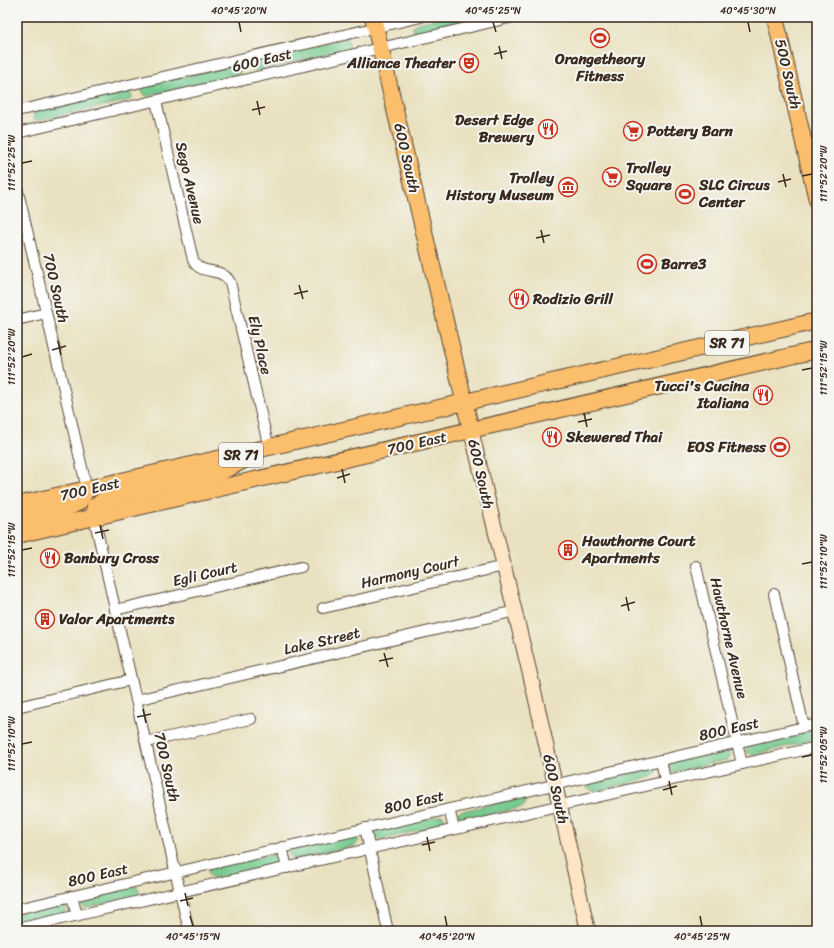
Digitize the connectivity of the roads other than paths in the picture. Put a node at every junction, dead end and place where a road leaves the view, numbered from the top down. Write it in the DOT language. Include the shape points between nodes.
graph roads {
  1 [pos="421,17"];
  2 [pos="513,17"];
  3 [pos="775,17"];
  4 [pos="375,22"];
  5 [pos="381,48"];
  6 [pos="156,101"];
  7 [pos="17,111"];
  8 [pos="17,133"];
  9 [pos="811,144"];
  10 [pos="17,187"];
  11 [pos="817,200"];
  12 [pos="201,269"];
  13 [pos="46,313"];
  14 [pos="17,320"];
  15 [pos="817,321"];
  16 [pos="817,350"];
  17 [pos="465,402"];
  18 [pos="471,430"];
  19 [pos="269,448"];
  20 [pos="87,489"];
  21 [pos="17,505"];
  22 [pos="94,517"];
  23 [pos="17,520"];
  24 [pos="17,535"];
  25 [pos="504,566"];
  26 [pos="696,566"];
  27 [pos="301,567"];
  28 [pos="774,594"];
  29 [pos="323,608"];
  30 [pos="115,610"];
  31 [pos="515,611"];
  32 [pos="132,680"];
  33 [pos="136,700"];
  34 [pos="17,707"];
  35 [pos="250,719"];
  36 [pos="817,724"];
  37 [pos="804,727"];
  38 [pos="146,742"];
  39 [pos="737,742"];
  40 [pos="817,747"];
  41 [pos="661,760"];
  42 [pos="742,764"];
  43 [pos="666,780"];
  44 [pos="555,784"];
  45 [pos="560,805"];
  46 [pos="449,809"];
  47 [pos="365,828"];
  48 [pos="454,829"];
  49 [pos="282,848"];
  50 [pos="369,849"];
  51 [pos="287,868"];
  52 [pos="176,872"];
  53 [pos="180,892"];
  54 [pos="72,896"];
  55 [pos="17,909"];
  56 [pos="76,916"];
  57 [pos="17,929"];
  58 [pos="189,931"];
  59 [pos="388,931"];
  60 [pos="588,931"];
  1 -- 4 [label="street, 600 East"];
  2 -- 5 [label="street, 600 East"];
  3 -- 9 [label="main road, 500 South"];
  4 -- 5 [label="main road, 600 South"];
  4 -- 7 [label="street, 600 East"];
  5 -- 6 [label="street, 600 East"];
  5 -- 17 [label="main road, 600 South"];
  6 -- 8 [label="street, 600 East"];
  6 -- 12 [label="street, Sego Avenue" via="193,260"];
  9 -- 11 [label="main road, 500 South"];
  10 -- 13 [label="street, 700 South"];
  12 -- 19 [label="street, Ely Place" via="221,272 230,282"];
  13 -- 14 [label="street"];
  13 -- 20 [label="street, 700 South"];
  15 -- 17 [label="main road, 700 East / SR 71"];
  16 -- 18 [label="main road, 700 East / SR 71"];
  17 -- 18 [label="main road, 600 South"];
  17 -- 19 [label="main road, 700 East / SR 71"];
  18 -- 22 [label="main road, 700 East / SR 71"];
  18 -- 25 [label="street, 600 South"];
  19 -- 20 [label="main road, 700 East / SR 71"];
  19 -- 22 [label="main road" via="221,472 108,498 95,506"];
  20 -- 21 [label="main road, 700 East / SR 71"];
  20 -- 23 [label="main road" via="79,502 67,508"];
  22 -- 24 [label="main road, 700 East / SR 71"];
  22 -- 30 [label="street, 700 South"];
  25 -- 29 [label="street, Harmony Court"];
  25 -- 31 [label="street, 600 South"];
  26 -- 39 [label="street, Hawthorne Avenue"];
  27 -- 30 [label="street, Egli Court"];
  28 -- 37 [label="street"];
  30 -- 32 [label="street, 700 South"];
  31 -- 33 [label="street, Lake Street"];
  31 -- 44 [label="street, 600 South"];
  32 -- 33 [label="street, 700 South"];
  32 -- 34 [label="street"];
  33 -- 38 [label="street, 700 South"];
  35 -- 38 [label="street"];
  36 -- 37 [label="street, 800 East"];
  37 -- 39 [label="street, 800 East"];
  38 -- 52 [label="street, 700 South"];
  39 -- 41 [label="street, 800 East"];
  39 -- 42 [label="street, Hawthorne Avenue"];
  40 -- 42 [label="street"];
  41 -- 43 [label="street"];
  41 -- 44 [label="street, 800 East"];
  42 -- 43 [label="street"];
  43 -- 45 [label="street"];
  44 -- 45 [label="street, 600 South"];
  44 -- 46 [label="street, 800 East"];
  45 -- 48 [label="street"];
  45 -- 60 [label="street, 600 South"];
  46 -- 47 [label="street, 800 East"];
  46 -- 48 [label="street"];
  47 -- 49 [label="street, 800 East"];
  47 -- 50 [label="street"];
  48 -- 50 [label="street"];
  49 -- 51 [label="street"];
  49 -- 52 [label="street, 800 East"];
  50 -- 51 [label="street"];
  50 -- 59 [label="street"];
  51 -- 53 [label="street"];
  52 -- 53 [label="street, 700 South"];
  52 -- 54 [label="street, 800 East"];
  53 -- 56 [label="street"];
  53 -- 58 [label="street, 700 South"];
  54 -- 55 [label="street, 800 East"];
  54 -- 56 [label="street"];
  56 -- 57 [label="street"];
}
